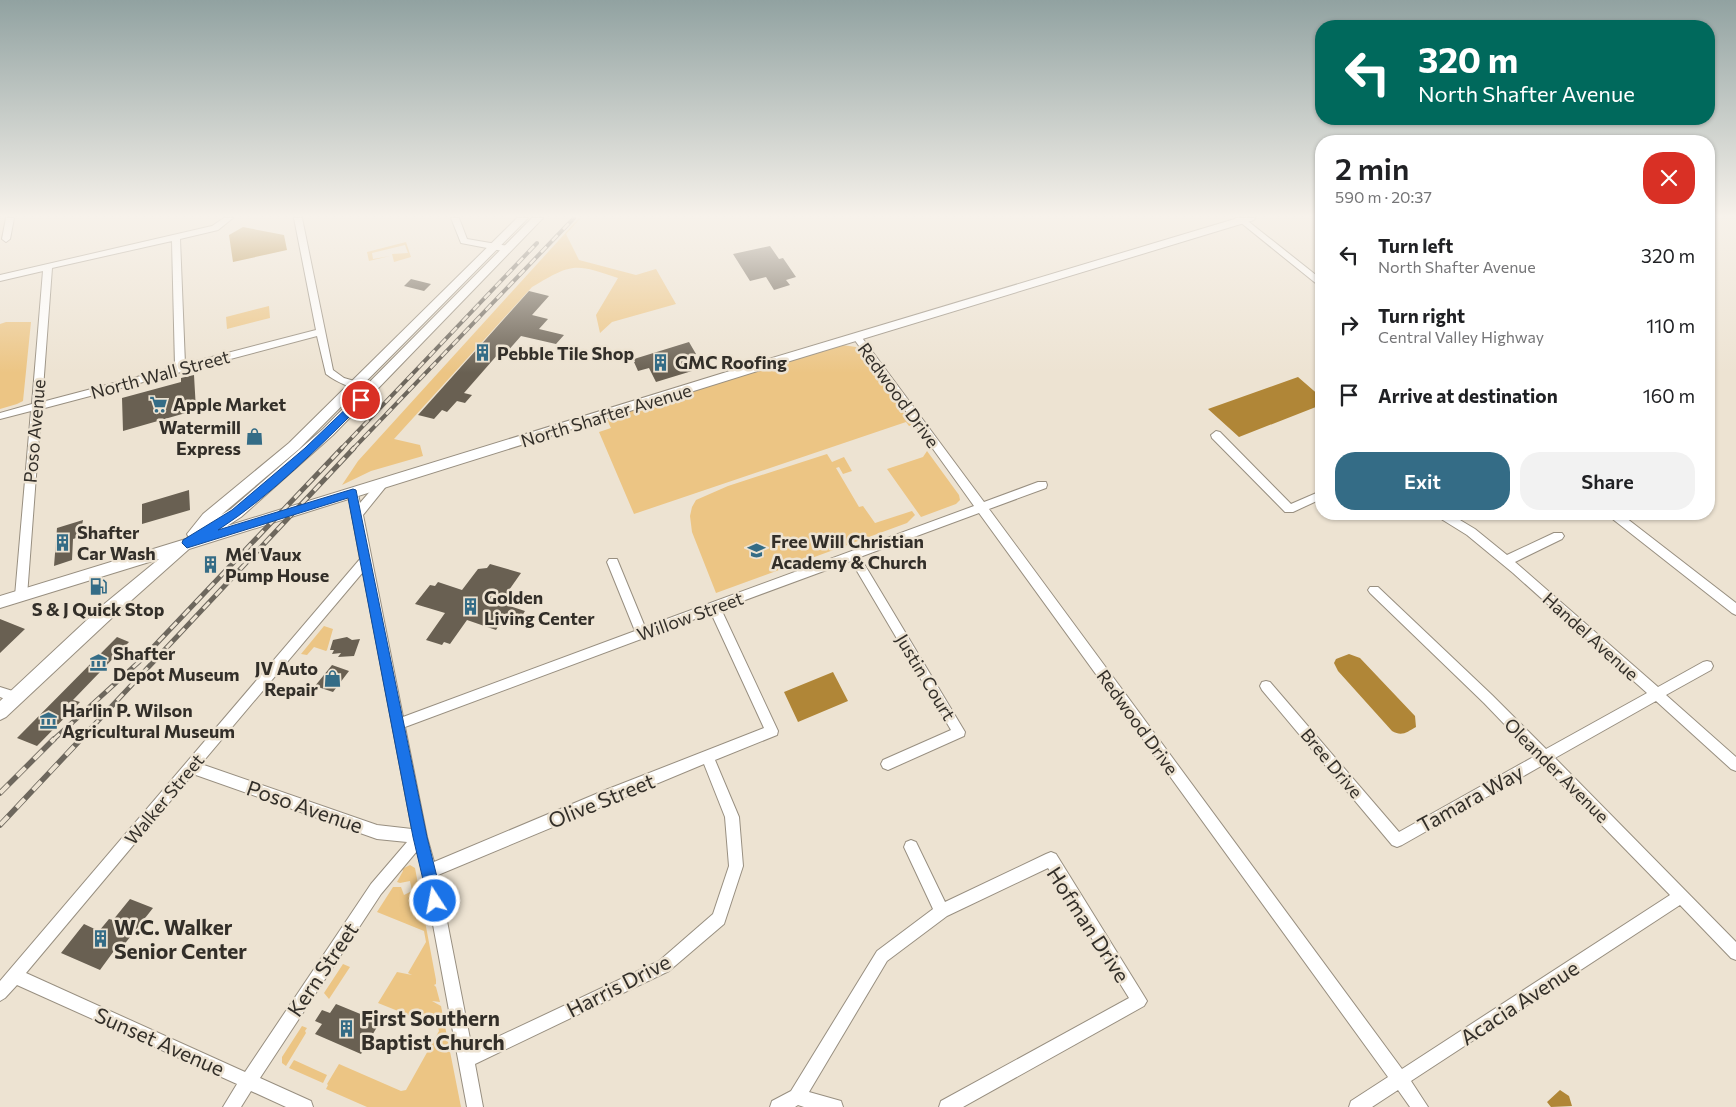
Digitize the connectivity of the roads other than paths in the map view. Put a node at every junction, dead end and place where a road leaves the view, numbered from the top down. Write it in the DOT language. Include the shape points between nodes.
graph roads {
  1 [pos="36,270"];
  2 [pos="48,270"];
  3 [pos="177,270"];
  4 [pos="308,270"];
  5 [pos="478,270"];
  6 [pos="481,270"];
  7 [pos="1078,270"];
  8 [pos="1305,270"];
  9 [pos="0,278"];
  10 [pos="1315,278"];
  11 [pos="320,332"];
  12 [pos="857,337"];
  13 [pos="180,369"];
  14 [pos="356,385"];
  15 [pos="372,389"];
  16 [pos="36,407"];
  17 [pos="0,416"];
  18 [pos="1216,434"];
  19 [pos="382,484"];
  20 [pos="1042,485"];
  21 [pos="353,493"];
  22 [pos="1315,498"];
  23 [pos="980,507"];
  24 [pos="357,514"];
  25 [pos="1452,520"];
  26 [pos="1622,520"];
  27 [pos="1558,536"];
  28 [pos="187,543"];
  29 [pos="853,555"];
  30 [pos="366,560"];
  31 [pos="1506,561"];
  32 [pos="613,562"];
  33 [pos="1374,590"];
  34 [pos="21,596"];
  35 [pos="0,602"];
  36 [pos="714,607"];
  37 [pos="1736,610"];
  38 [pos="642,634"];
  39 [pos="1707,666"];
  40 [pos="1266,686"];
  41 [pos="1657,694"];
  42 [pos="7,695"];
  43 [pos="0,712"];
  44 [pos="398,724"];
  45 [pos="1544,757"];
  46 [pos="708,758"];
  47 [pos="888,764"];
  48 [pos="1736,765"];
  49 [pos="191,767"];
  50 [pos="420,837"];
  51 [pos="1397,840"];
  52 [pos="911,847"];
  53 [pos="430,872"];
  54 [pos="1681,896"];
  55 [pos="942,911"];
  56 [pos="1736,953"];
  57 [pos="15,976"];
  58 [pos="0,993"];
  59 [pos="465,1060"];
  60 [pos="1400,1080"];
  61 [pos="248,1081"];
  62 [pos="797,1097"];
  63 [pos="950,1106"];
  64 [pos="231,1107"];
  65 [pos="305,1107"];
  66 [pos="474,1107"];
  67 [pos="778,1107"];
  68 [pos="835,1107"];
  69 [pos="1357,1107"];
  70 [pos="1420,1107"];
  1 -- 9 [label="street"];
  2 -- 16 [label="street, Poso Avenue"];
  3 -- 13 [label="street"];
  4 -- 11 [label="street"];
  5 -- 14 [label="main road"];
  6 -- 15 [label="main road"];
  7 -- 12 [label="main road, North Shafter Avenue"];
  8 -- 10 [label="street"];
  11 -- 13 [label="street, North Wall Street"];
  11 -- 14 [label="street" via="329,372"];
  12 -- 19 [label="main road, North Shafter Avenue"];
  12 -- 23 [label="street, Redwood Drive"];
  13 -- 16 [label="street, North Wall Street"];
  14 -- 15 [label="street"];
  14 -- 28 [label="main road" via="294,446 208,518"];
  15 -- 28 [label="main road" via="309,450 236,513"];
  16 -- 17 [label="street, North Wall Street"];
  16 -- 34 [label="street, Poso Avenue"];
  18 -- 22 [label="street" via="1290,509"];
  19 -- 21 [label="main road, North Shafter Avenue"];
  19 -- 24 [label="street"];
  20 -- 23 [label="street, Willow Street"];
  21 -- 24 [label="street"];
  21 -- 28 [label="main road, North Shafter Avenue"];
  23 -- 29 [label="street, Willow Street"];
  23 -- 60 [label="street, Redwood Drive"];
  24 -- 30 [label="street"];
  25 -- 31 [label="street, Handel Avenue"];
  26 -- 37 [label="street"];
  27 -- 31 [label="street"];
  28 -- 34 [label="main road, North Shafter Avenue"];
  28 -- 42 [label="main road"];
  29 -- 36 [label="street, Willow Street"];
  29 -- 47 [label="street, Justin Court" via="959,732"];
  30 -- 44 [label="street"];
  30 -- 49 [label="street, Walker Street"];
  31 -- 41 [label="street, Handel Avenue"];
  32 -- 38 [label="street"];
  33 -- 45 [label="street, Oleander Avenue"];
  34 -- 35 [label="main road, North Shafter Avenue"];
  36 -- 38 [label="street, Willow Street"];
  36 -- 46 [label="street, Olive Street" via="772,731"];
  38 -- 44 [label="street, Willow Street"];
  39 -- 41 [label="street, Tamara Way"];
  40 -- 51 [label="street, Bree Drive"];
  41 -- 45 [label="street, Tamara Way"];
  41 -- 48 [label="street, Handel Avenue"];
  42 -- 43 [label="main road"];
  44 -- 50 [label="street"];
  45 -- 51 [label="street, Tamara Way"];
  45 -- 54 [label="street, Oleander Avenue"];
  46 -- 53 [label="street, Olive Street" via="608,796"];
  46 -- 59 [label="street, Harris Drive" via="732,818 736,866 719,919 664,966"];
  49 -- 50 [label="street, Poso Avenue" via="378,832"];
  49 -- 57 [label="street, Walker Street"];
  50 -- 53 [label="street"];
  50 -- 61 [label="street, Kern Street" via="376,889"];
  52 -- 55 [label="street"];
  53 -- 59 [label="street"];
  54 -- 56 [label="street, Oleander Avenue"];
  54 -- 60 [label="street, Acacia Avenue"];
  55 -- 62 [label="street, Hofman Drive" via="882,956"];
  55 -- 63 [label="street, Hofman Drive" via="1051,859 1139,1000"];
  57 -- 58 [label="street, Walker Street"];
  57 -- 61 [label="street, Sunset Avenue"];
  59 -- 66 [label="street"];
  60 -- 69 [label="street, Acacia Avenue"];
  60 -- 70 [label="street, Redwood Drive"];
  61 -- 64 [label="street, Kern Street"];
  61 -- 65 [label="street, Sunset Avenue"];
  62 -- 67 [label="street"];
  62 -- 68 [label="street"];
}
